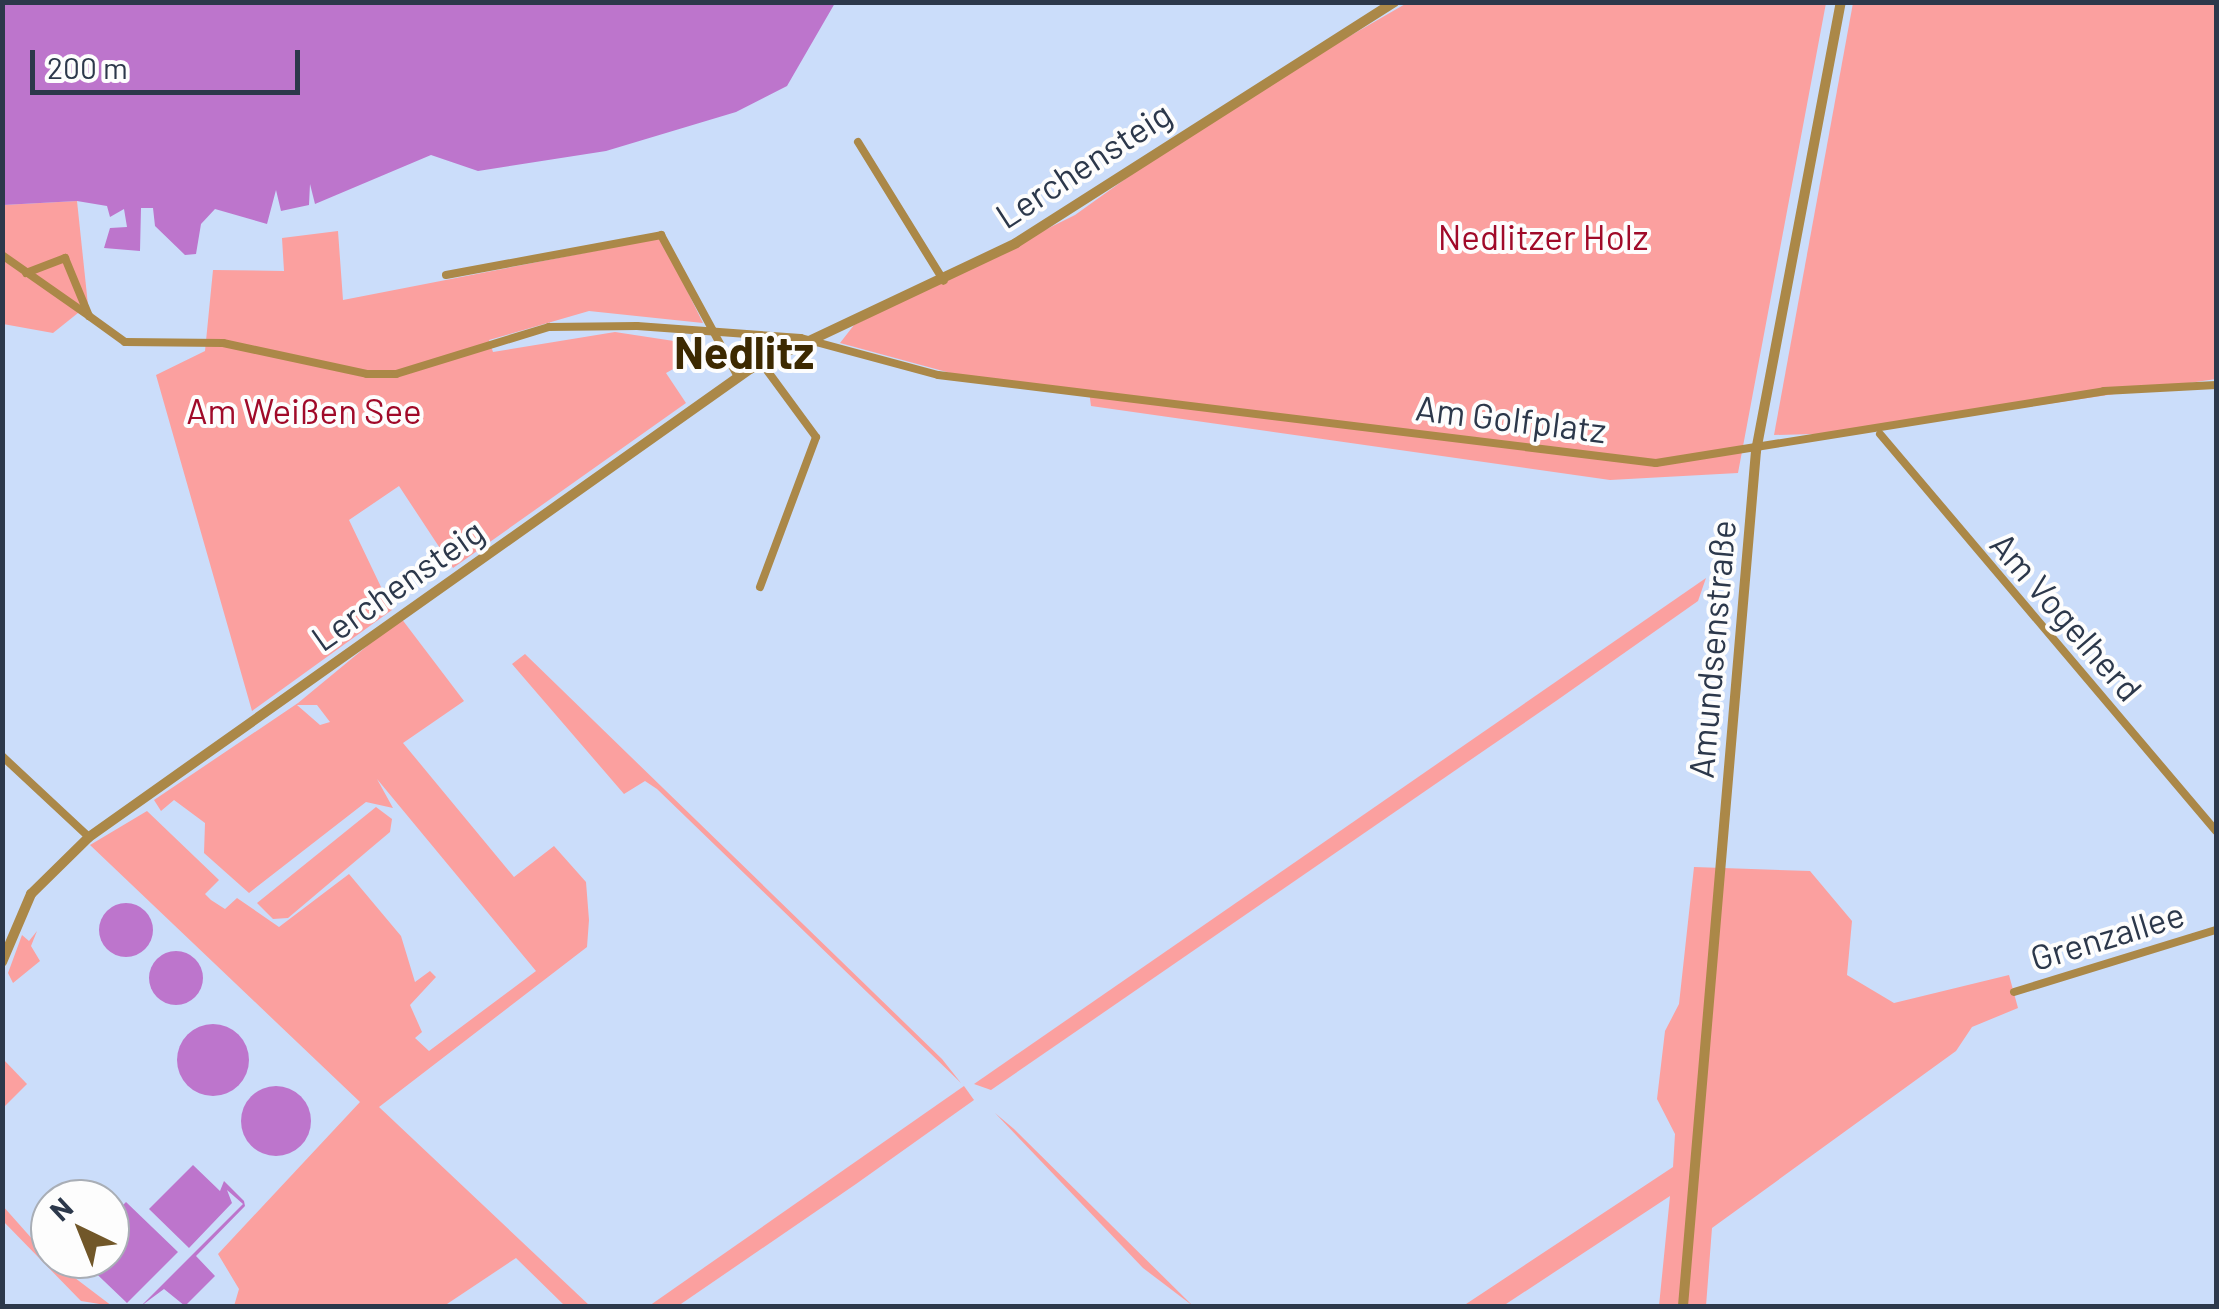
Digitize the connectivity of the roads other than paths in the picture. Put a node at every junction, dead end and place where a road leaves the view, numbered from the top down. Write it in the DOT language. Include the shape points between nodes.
graph roads {
  1 [pos="1395,2"];
  2 [pos="1841,2"];
  3 [pos="858,142"];
  4 [pos="2,256"];
  5 [pos="26,273"];
  6 [pos="446,275"];
  7 [pos="944,281"];
  8 [pos="88,316"];
  9 [pos="710,332"];
  10 [pos="800,338"];
  11 [pos="762,362"];
  12 [pos="738,378"];
  13 [pos="2216,385"];
  14 [pos="1880,434"];
  15 [pos="1756,451"];
  16 [pos="760,587"];
  17 [pos="2,756"];
  18 [pos="2216,831"];
  19 [pos="89,837"];
  20 [pos="2216,930"];
  21 [pos="2,962"];
  22 [pos="2014,992"];
  23 [pos="1682,1306"];
  1 -- 7 [label="street, Lerchensteig"];
  2 -- 15 [label="street, Amundsenstraße"];
  3 -- 7 [label="street"];
  4 -- 5 [label="street, Am Golfplatz"];
  5 -- 8 [label="street, Am Golfplatz"];
  5 -- 8 [label="street" via="65,258"];
  6 -- 9 [label="street" via="661,235"];
  7 -- 10 [label="street, Lerchensteig"];
  8 -- 9 [label="street, Am Golfplatz" via="125,342 224,343 386,374 549,327"];
  9 -- 10 [label="street, Am Golfplatz"];
  9 -- 12 [label="street"];
  10 -- 11 [label="street, Lerchensteig"];
  10 -- 15 [label="street, Am Golfplatz" via="938,375 1637,461"];
  11 -- 12 [label="street, Lerchensteig"];
  11 -- 16 [label="street" via="816,437"];
  12 -- 19 [label="street, Lerchensteig"];
  13 -- 14 [label="street, Am Golfplatz" via="2104,391"];
  14 -- 15 [label="street, Am Golfplatz"];
  14 -- 18 [label="street, Am Vogelherd"];
  15 -- 23 [label="street, Amundsenstraße"];
  17 -- 19 [label="street"];
  19 -- 21 [label="street, Lerchensteig" via="31,894"];
  20 -- 22 [label="street, Grenzallee"];
}
